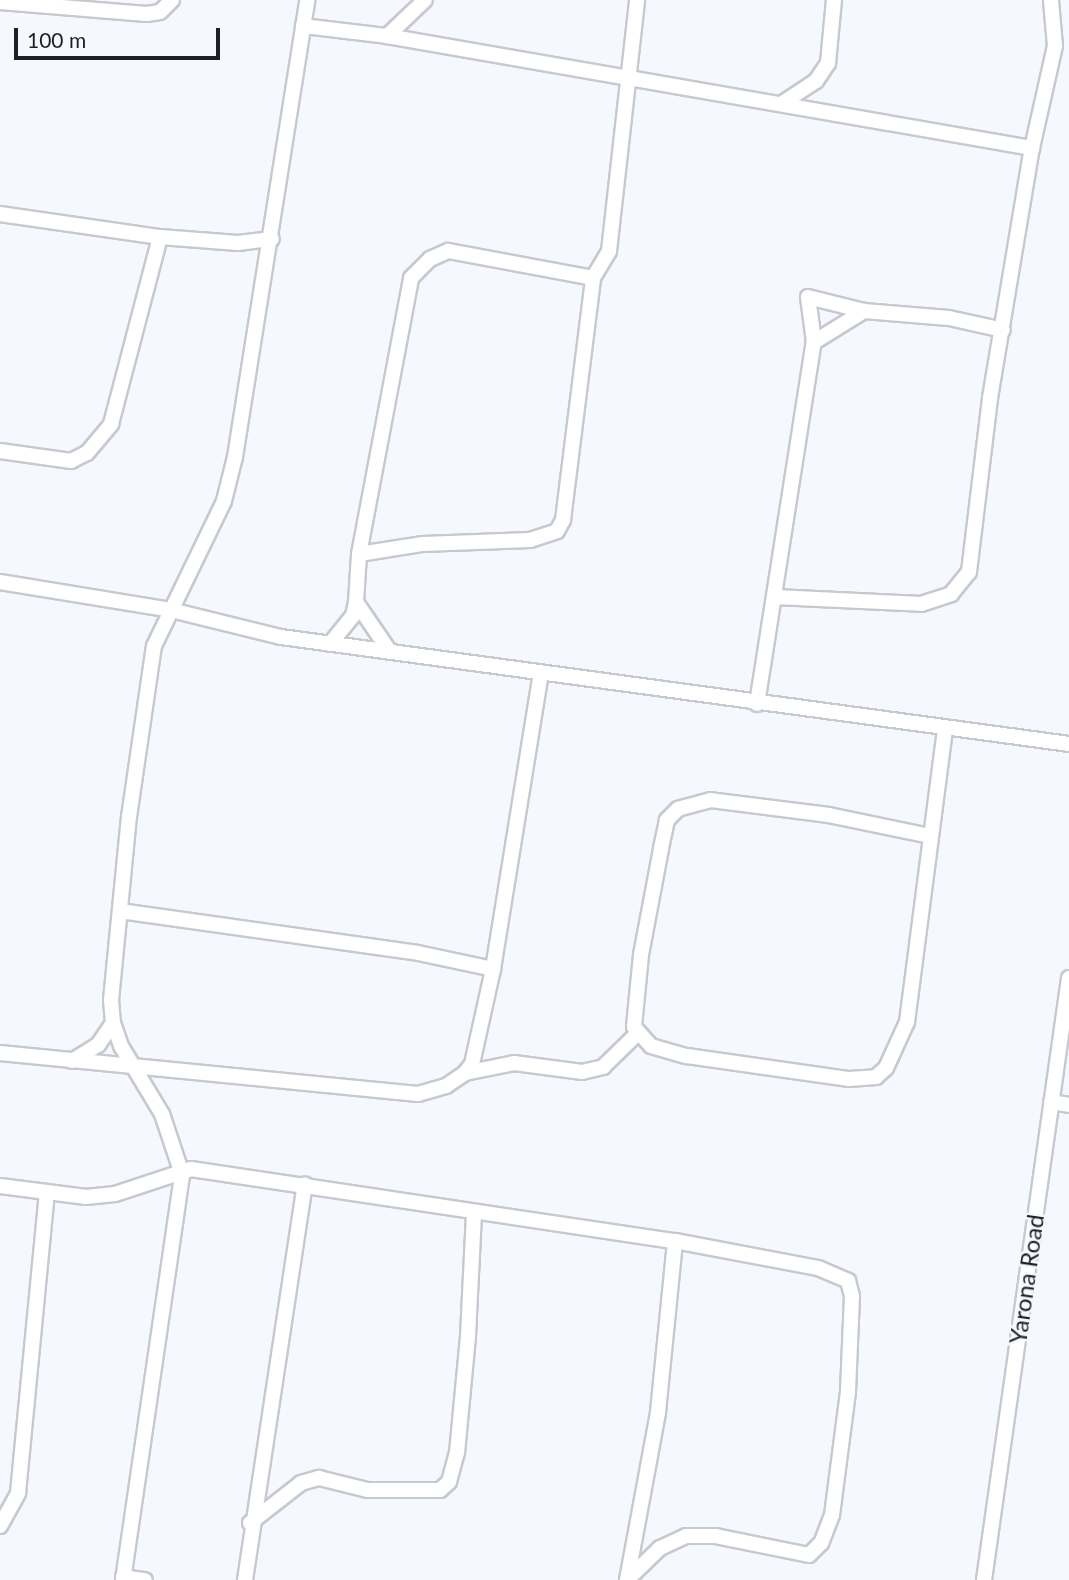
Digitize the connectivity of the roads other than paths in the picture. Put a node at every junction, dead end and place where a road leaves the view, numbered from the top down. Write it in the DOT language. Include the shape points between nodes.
graph roads {
  1 [pos="172,0"];
  2 [pos="307,0"];
  3 [pos="425,0"];
  4 [pos="638,0"];
  5 [pos="834,0"];
  6 [pos="1051,0"];
  7 [pos="0,2"];
  8 [pos="303,26"];
  9 [pos="387,36"];
  10 [pos="629,81"];
  11 [pos="781,104"];
  12 [pos="1032,148"];
  13 [pos="0,214"];
  14 [pos="160,237"];
  15 [pos="272,239"];
  16 [pos="593,278"];
  17 [pos="864,311"];
  18 [pos="1003,330"];
  19 [pos="814,342"];
  20 [pos="0,451"];
  21 [pos="359,554"];
  22 [pos="0,582"];
  23 [pos="775,597"];
  24 [pos="356,602"];
  25 [pos="171,610"];
  26 [pos="330,643"];
  27 [pos="390,652"];
  28 [pos="541,674"];
  29 [pos="757,704"];
  30 [pos="945,729"];
  31 [pos="1069,744"];
  32 [pos="930,836"];
  33 [pos="120,911"];
  34 [pos="493,969"];
  35 [pos="1069,978"];
  36 [pos="113,1023"];
  37 [pos="638,1033"];
  38 [pos="0,1053"];
  39 [pos="72,1061"];
  40 [pos="138,1068"];
  41 [pos="465,1073"];
  42 [pos="1051,1102"];
  43 [pos="1069,1105"];
  44 [pos="182,1174"];
  45 [pos="305,1185"];
  46 [pos="0,1186"];
  47 [pos="47,1194"];
  48 [pos="474,1213"];
  49 [pos="675,1241"];
  50 [pos="250,1523"];
  51 [pos="0,1526"];
  52 [pos="123,1579"];
  53 [pos="145,1580"];
  54 [pos="245,1580"];
  55 [pos="627,1580"];
  56 [pos="984,1580"];
  1 -- 7 [label="street" via="160,12 147,15"];
  2 -- 8 [label="street"];
  3 -- 9 [label="street"];
  4 -- 10 [label="street"];
  5 -- 11 [label="street" via="828,63 816,81"];
  6 -- 12 [label="street" via="1055,46"];
  8 -- 9 [label="street"];
  8 -- 15 [label="street"];
  9 -- 10 [label="street"];
  10 -- 11 [label="street"];
  10 -- 16 [label="street" via="608,251"];
  11 -- 12 [label="street"];
  12 -- 18 [label="street"];
  13 -- 14 [label="street"];
  14 -- 15 [label="street" via="238,243"];
  14 -- 20 [label="street" via="111,424 86,453 71,461"];
  15 -- 25 [label="street" via="224,501"];
  16 -- 21 [label="street" via="563,520 556,531 530,540 423,544"];
  16 -- 21 [label="street" via="448,251 411,278"];
  17 -- 18 [label="street" via="949,317"];
  17 -- 19 [label="street"];
  17 -- 19 [label="street" via="808,297"];
  18 -- 23 [label="street" via="969,572 951,594 898,606"];
  19 -- 23 [label="street"];
  21 -- 24 [label="street"];
  22 -- 25 [label="street"];
  23 -- 29 [label="street"];
  24 -- 26 [label="street" via="353,616"];
  24 -- 27 [label="street"];
  25 -- 26 [label="street" via="281,637"];
  25 -- 33 [label="street" via="154,646 144,689"];
  26 -- 27 [label="street"];
  27 -- 28 [label="street"];
  28 -- 29 [label="street"];
  28 -- 34 [label="street"];
  29 -- 30 [label="street"];
  30 -- 31 [label="street"];
  30 -- 32 [label="street"];
  32 -- 37 [label="street" via="829,815 711,800 678,809 667,820 640,955 632,1019"];
  32 -- 37 [label="street" via="907,1022 892,1058 876,1077 849,1079 687,1056 651,1046"];
  33 -- 34 [label="street" via="418,953"];
  33 -- 36 [label="street"];
  34 -- 41 [label="street" via="472,1064"];
  35 -- 42 [label="street, Yarona Road"];
  36 -- 39 [label="street" via="98,1045"];
  36 -- 40 [label="street" via="121,1046"];
  37 -- 41 [label="street" via="621,1054 593,1069 562,1071 514,1063"];
  38 -- 39 [label="street"];
  39 -- 40 [label="street"];
  40 -- 41 [label="street" via="418,1094 446,1086"];
  40 -- 44 [label="street" via="162,1114"];
  42 -- 43 [label="street"];
  42 -- 56 [label="street, Yarona Road"];
  44 -- 45 [label="street" via="191,1169"];
  44 -- 47 [label="street" via="115,1194"];
  44 -- 52 [label="street"];
  45 -- 48 [label="street"];
  45 -- 50 [label="street"];
  46 -- 47 [label="street"];
  47 -- 51 [label="street" via="18,1493"];
  48 -- 49 [label="street"];
  48 -- 50 [label="street" via="468,1336 457,1452 449,1482 440,1490 368,1490 319,1478 301,1483"];
  49 -- 55 [label="street" via="658,1412"];
  49 -- 55 [label="street" via="818,1268 848,1281 852,1296 848,1392 832,1516 828,1531 809,1555 716,1536 686,1536 660,1548"];
  50 -- 54 [label="street"];
  52 -- 53 [label="street"];
}
